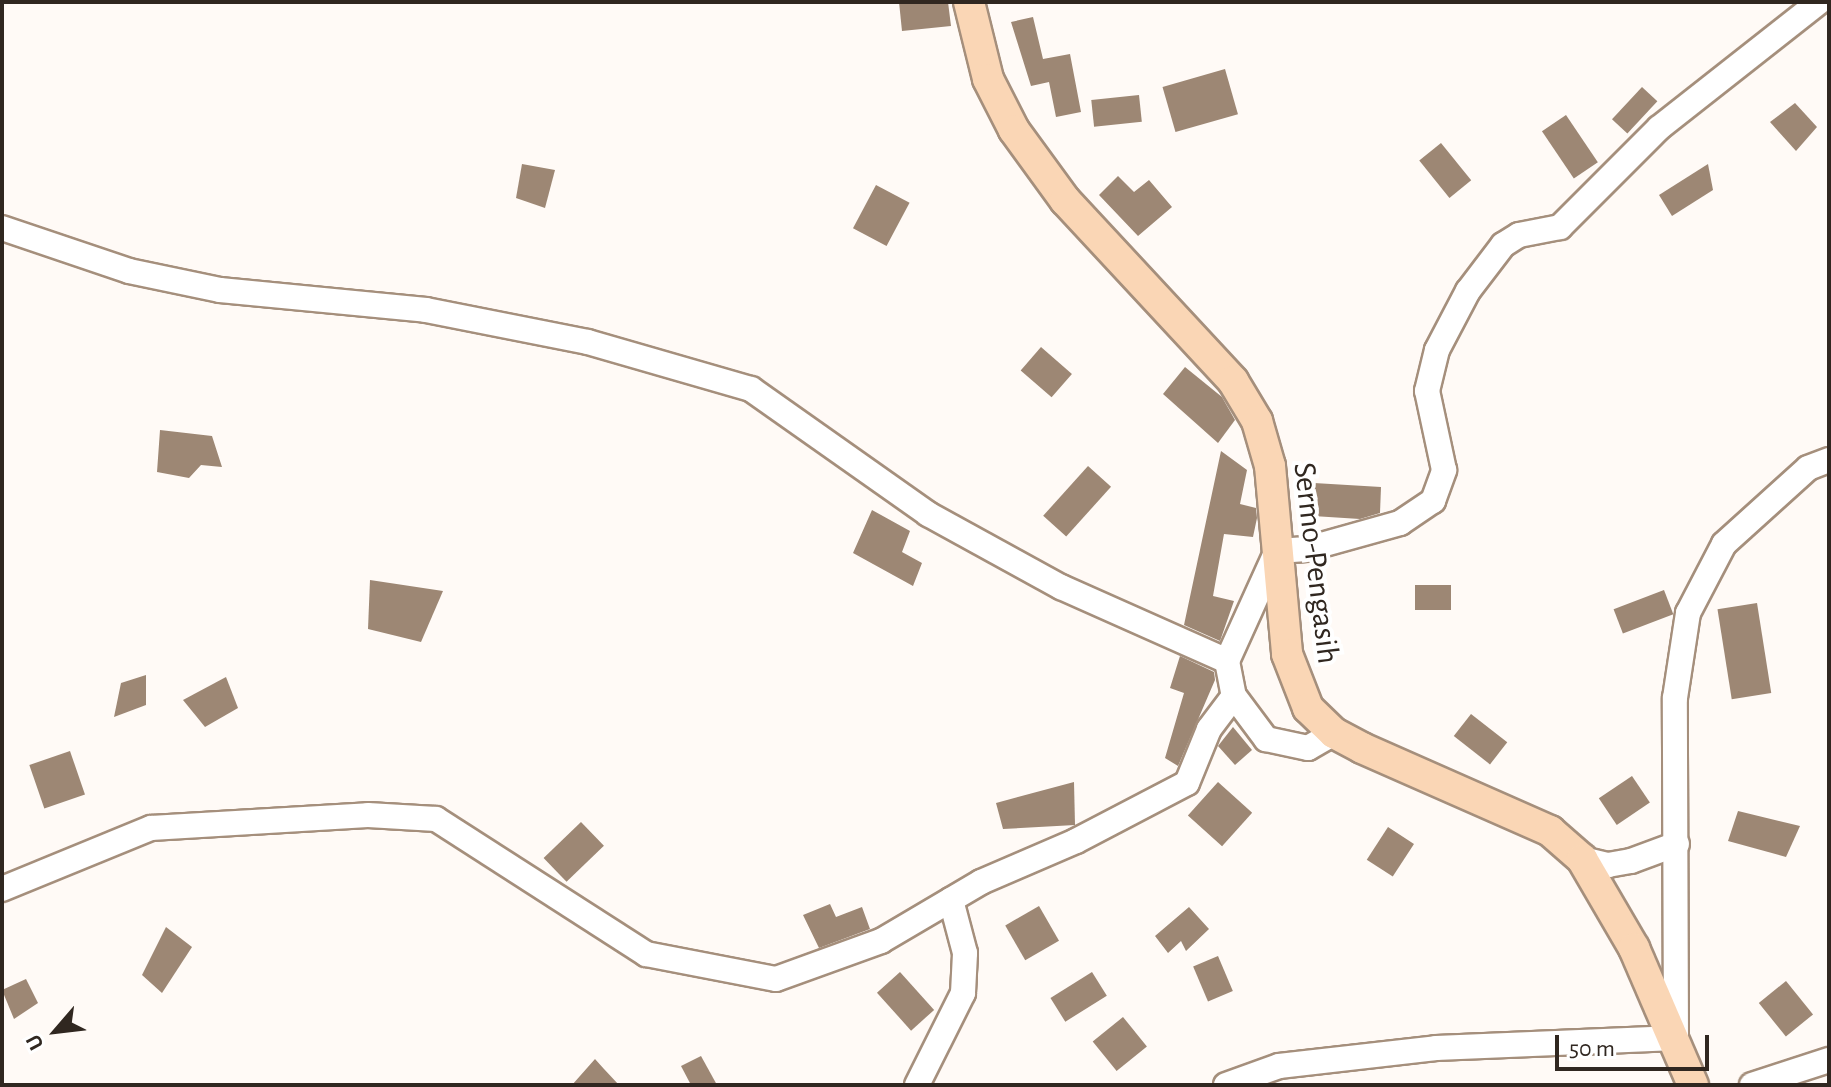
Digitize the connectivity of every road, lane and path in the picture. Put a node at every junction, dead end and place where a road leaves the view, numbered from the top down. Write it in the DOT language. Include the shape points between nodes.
graph roads {
  1 [pos="969,2"];
  2 [pos="1819,2"];
  3 [pos="2,228"];
  4 [pos="1829,460"];
  5 [pos="1277,551"];
  6 [pos="1227,661"];
  7 [pos="1234,696"];
  8 [pos="1334,733"];
  9 [pos="1677,844"];
  10 [pos="1582,859"];
  11 [pos="2,889"];
  12 [pos="951,900"];
  13 [pos="1676,1038"];
  14 [pos="1829,1060"];
  15 [pos="917,1085"];
  16 [pos="1226,1085"];
  17 [pos="1693,1085"];
  18 [pos="1752,1085"];
  1 -- 5 [label="main road, Sermo-Pengasih" via="988,79 1014,130 1065,200 1233,381 1257,421 1270,466"];
  2 -- 5 [label="street" via="1659,128 1560,227 1519,235 1503,245 1468,291 1437,350 1427,391 1444,470 1433,501 1400,523 1307,549"];
  3 -- 6 [label="street" via="129,271 220,290 426,310 603,346 751,389 928,514 1061,587"];
  4 -- 9 [label="street" via="1808,468 1724,544 1688,613 1675,698"];
  5 -- 6 [label="street"];
  5 -- 8 [label="main road, Sermo-Pengasih" via="1287,654 1296,685 1308,708"];
  6 -- 7 [label="street"];
  7 -- 8 [label="street" via="1266,739 1286,747 1308,748"];
  7 -- 12 [label="street" via="1209,729 1187,783"];
  8 -- 10 [label="main road, Sermo-Pengasih" via="1515,813 1550,831"];
  9 -- 10 [label="street" via="1608,865"];
  9 -- 13 [label="street"];
  10 -- 13 [label="main road, Sermo-Pengasih" via="1634,948"];
  11 -- 12 [label="street" via="151,828 368,815 436,819 646,954 776,979 881,941"];
  12 -- 15 [label="street" via="965,953 963,993"];
  13 -- 16 [label="street" via="1436,1048 1279,1066"];
  13 -- 17 [label="main road, Sermo-Pengasih"];
  14 -- 18 [label="street"];
}
